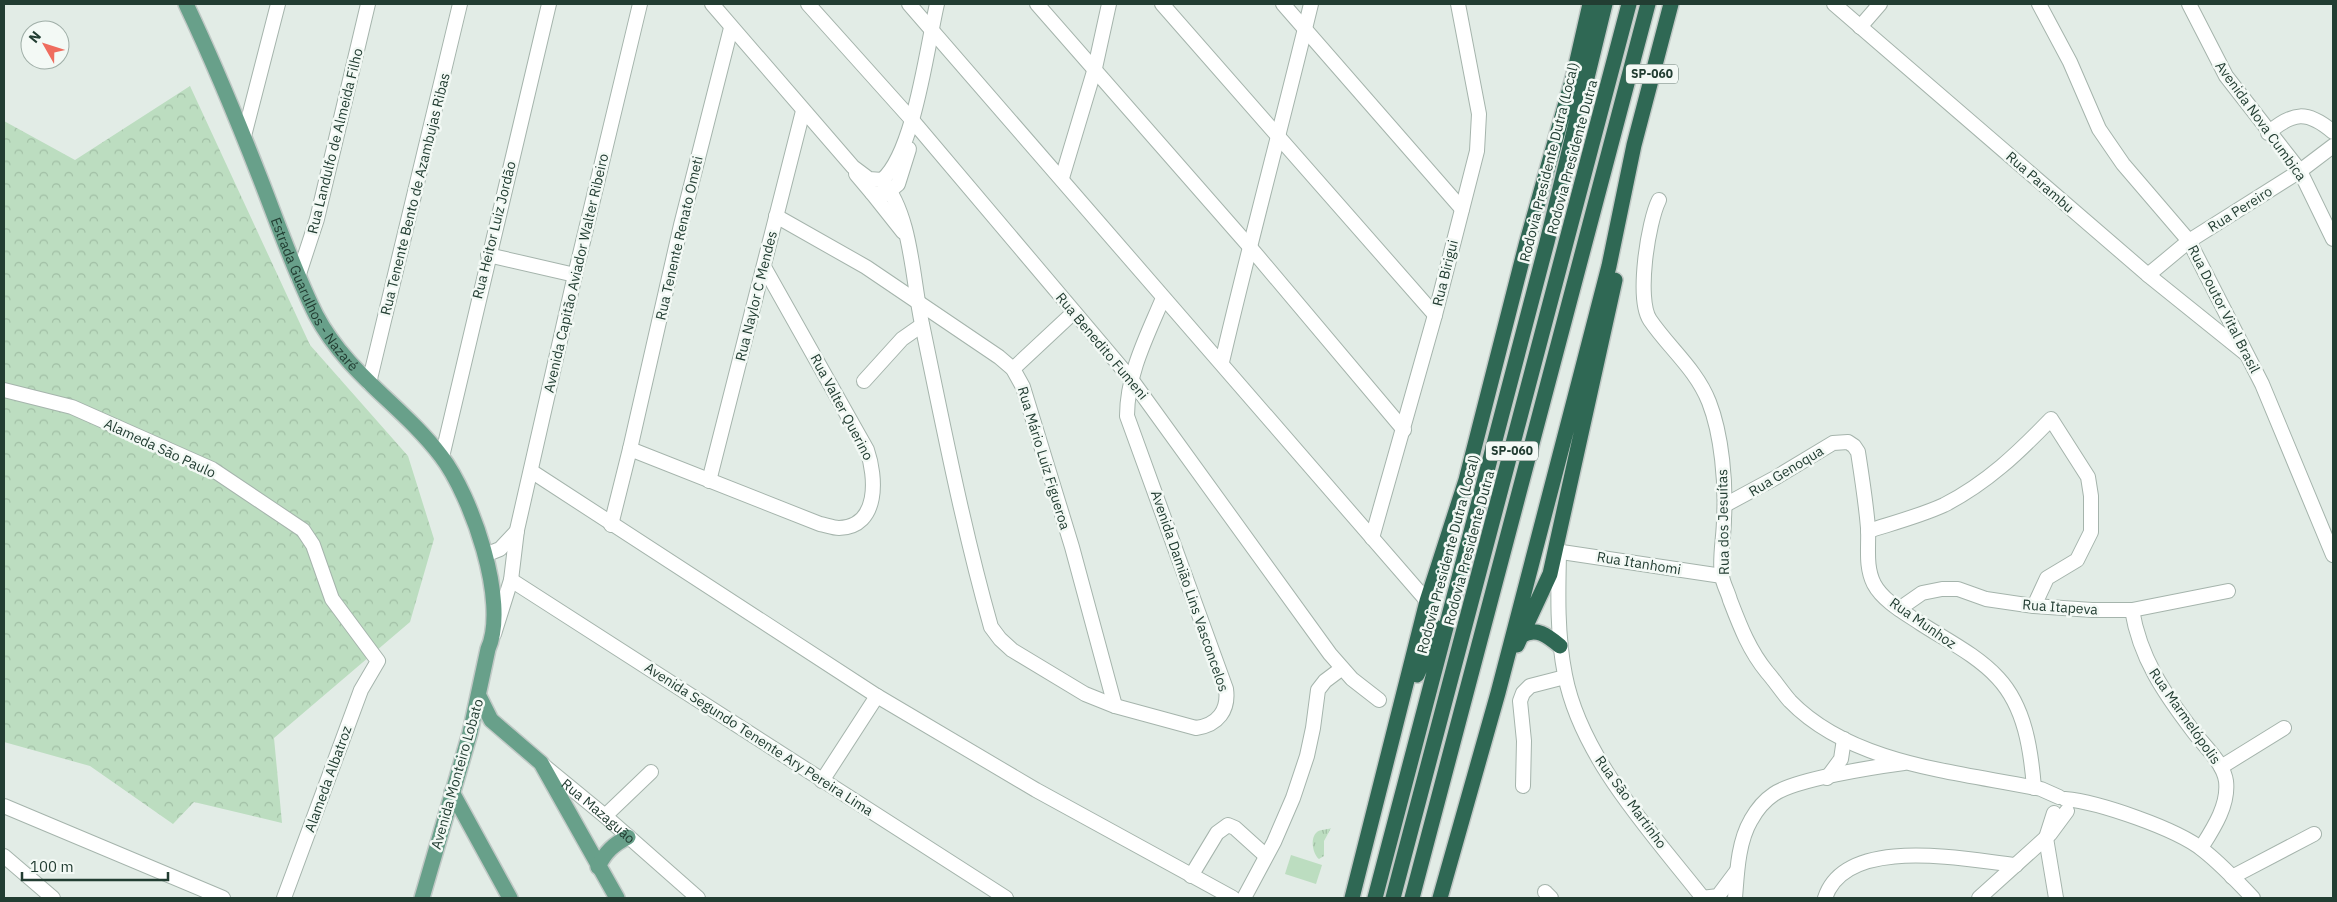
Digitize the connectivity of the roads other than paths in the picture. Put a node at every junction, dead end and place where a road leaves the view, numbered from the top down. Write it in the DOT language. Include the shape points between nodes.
graph roads {
  1 [pos="186,4"];
  2 [pos="278,4"];
  3 [pos="368,4"];
  4 [pos="460,4"];
  5 [pos="549,4"];
  6 [pos="712,4"];
  7 [pos="808,4"];
  8 [pos="909,4"];
  9 [pos="937,4"];
  10 [pos="1037,4"];
  11 [pos="1109,4"];
  12 [pos="1162,4"];
  13 [pos="1283,4"];
  14 [pos="1311,4"];
  15 [pos="1458,4"];
  16 [pos="1629,4"];
  17 [pos="1648,4"];
  18 [pos="1671,4"];
  19 [pos="1834,4"];
  20 [pos="1880,4"];
  21 [pos="2040,4"];
  22 [pos="2189,4"];
  23 [pos="1601,6"];
  24 [pos="639,8"];
  25 [pos="1860,27"];
  26 [pos="731,28"];
  27 [pos="931,29"];
  28 [pos="1305,30"];
  29 [pos="1095,68"];
  30 [pos="803,111"];
  31 [pos="910,127"];
  32 [pos="2333,132"];
  33 [pos="2268,133"];
  34 [pos="244,136"];
  35 [pos="1279,138"];
  36 [pos="1634,145"];
  37 [pos="2333,146"];
  38 [pos="853,167"];
  39 [pos="2300,171"];
  40 [pos="1062,178"];
  41 [pos="882,180"];
  42 [pos="892,191"];
  43 [pos="872,193"];
  44 [pos="1659,200"];
  45 [pos="1462,209"];
  46 [pos="776,216"];
  47 [pos="906,236"];
  48 [pos="2333,239"];
  49 [pos="2189,240"];
  50 [pos="1249,246"];
  51 [pos="488,255"];
  52 [pos="764,267"];
  53 [pos="575,275"];
  54 [pos="2148,275"];
  55 [pos="298,276"];
  56 [pos="1163,298"];
  57 [pos="917,300"];
  58 [pos="1074,312"];
  59 [pos="1435,315"];
  60 [pos="922,325"];
  61 [pos="2249,356"];
  62 [pos="1222,362"];
  63 [pos="1013,369"];
  64 [pos="1131,379"];
  65 [pos="864,381"];
  66 [pos="369,384"];
  67 [pos="4,390"];
  68 [pos="1404,430"];
  69 [pos="1848,442"];
  70 [pos="630,449"];
  71 [pos="442,456"];
  72 [pos="531,471"];
  73 [pos="709,481"];
  74 [pos="1725,505"];
  75 [pos="611,525"];
  76 [pos="517,530"];
  77 [pos="1868,531"];
  78 [pos="1372,538"];
  79 [pos="1557,551"];
  80 [pos="485,555"];
  81 [pos="2333,555"];
  82 [pos="1722,576"];
  83 [pos="511,580"];
  84 [pos="2228,591"];
  85 [pos="1453,596"];
  86 [pos="1427,601"];
  87 [pos="2034,606"];
  88 [pos="1899,609"];
  89 [pos="2132,610"];
  90 [pos="1521,636"];
  91 [pos="490,644"];
  92 [pos="1560,646"];
  93 [pos="378,661"];
  94 [pos="1341,668"];
  95 [pos="1565,677"];
  96 [pos="1498,693"];
  97 [pos="479,696"];
  98 [pos="877,696"];
  99 [pos="1379,700"];
  100 [pos="1115,706"];
  101 [pos="498,727"];
  102 [pos="2284,728"];
  103 [pos="470,733"];
  104 [pos="1844,740"];
  105 [pos="1871,751"];
  106 [pos="1908,762"];
  107 [pos="541,763"];
  108 [pos="2221,767"];
  109 [pos="1863,769"];
  110 [pos="651,772"];
  111 [pos="1383,776"];
  112 [pos="1827,778"];
  113 [pos="822,781"];
  114 [pos="1523,786"];
  115 [pos="2037,789"];
  116 [pos="452,792"];
  117 [pos="2061,805"];
  118 [pos="4,806"];
  119 [pos="605,816"];
  120 [pos="2314,834"];
  121 [pos="628,837"];
  122 [pos="2046,838"];
  123 [pos="2201,848"];
  124 [pos="4,856"];
  125 [pos="1266,856"];
  126 [pos="1988,862"];
  127 [pos="2016,865"];
  128 [pos="598,867"];
  129 [pos="1737,872"];
  130 [pos="1191,876"];
  131 [pos="2232,876"];
  132 [pos="2000,880"];
  133 [pos="53,898"];
  134 [pos="223,898"];
  135 [pos="284,898"];
  136 [pos="422,898"];
  137 [pos="510,898"];
  138 [pos="617,898"];
  139 [pos="698,898"];
  140 [pos="1006,898"];
  141 [pos="1233,898"];
  142 [pos="1244,898"];
  143 [pos="1352,898"];
  144 [pos="1375,898"];
  145 [pos="1394,898"];
  146 [pos="1412,898"];
  147 [pos="1440,898"];
  148 [pos="1703,898"];
  149 [pos="1735,898"];
  150 [pos="1825,898"];
  151 [pos="1980,898"];
  152 [pos="2056,898"];
  153 [pos="2253,898"];
  1 -- 34 [label="main road, Estrada Guarulhos - Nazaré"];
  2 -- 34 [label="street"];
  3 -- 55 [label="street, Rua Landulfo de Almeida Filho" via="317,219"];
  4 -- 66 [label="street, Rua Tenente Bento de Azambujas Ribas"];
  5 -- 51 [label="street, Rua Heitor Luiz Jordão"];
  6 -- 26 [label="street"];
  7 -- 31 [label="street, Rua Benedito Fumeni"];
  8 -- 27 [label="street"];
  9 -- 27 [label="street"];
  10 -- 29 [label="street"];
  11 -- 29 [label="street"];
  12 -- 35 [label="street"];
  13 -- 28 [label="street"];
  14 -- 28 [label="street"];
  15 -- 45 [label="street, Rua Birigui" via="1479,114 1477,151"];
  16 -- 145 [label="highway, Rodovia Presidente Dutra / SP-060"];
  17 -- 146 [label="highway, SP-060"];
  18 -- 36 [label="highway, SP-060"];
  19 -- 25 [label="street, Rua Parambu"];
  20 -- 25 [label="street"];
  21 -- 49 [label="street, Rua Doutor Vital Brasil" via="2099,129 2123,164"];
  22 -- 33 [label="street, Avenida Nova Cumbica" via="2226,76"];
  23 -- 85 [label="highway, Rodovia Presidente Dutra (Local) / SP-060" via="1547,242"];
  23 -- 86 [label="highway" via="1574,74 1466,480"];
  24 -- 53 [label="street, Avenida Capitão Aviador Walter Ribeiro"];
  25 -- 54 [label="street, Rua Parambu"];
  26 -- 30 [label="street"];
  26 -- 70 [label="street, Rua Tenente Renato Ometi" via="681,224"];
  27 -- 31 [label="street"];
  27 -- 40 [label="street"];
  28 -- 35 [label="street"];
  28 -- 45 [label="street"];
  29 -- 40 [label="street"];
  29 -- 50 [label="street"];
  30 -- 38 [label="street"];
  30 -- 46 [label="street, Rua Naylor C Mendes"];
  31 -- 41 [label="street" via="893,168"];
  31 -- 42 [label="street" via="910,143 902,173"];
  31 -- 58 [label="street, Rua Benedito Fumeni"];
  32 -- 33 [label="street" via="2302,116 2283,120"];
  33 -- 39 [label="street, Avenida Nova Cumbica"];
  34 -- 55 [label="main road, Estrada Guarulhos - Nazaré"];
  35 -- 50 [label="street"];
  35 -- 59 [label="street"];
  36 -- 79 [label="highway" via="1638,164 1618,270"];
  36 -- 96 [label="highway, SP-060" via="1609,266"];
  37 -- 39 [label="street, Rua Pereiro"];
  38 -- 41 [label="street" via="870,179"];
  38 -- 43 [label="street"];
  39 -- 48 [label="street, Avenida Nova Cumbica"];
  39 -- 49 [label="street, Rua Pereiro"];
  40 -- 56 [label="street"];
  41 -- 42 [label="street"];
  42 -- 43 [label="street" via="880,195"];
  42 -- 47 [label="street, Avenida Damião Lins Vasconcelos"];
  43 -- 47 [label="street"];
  44 -- 74 [label="street, Rua dos Jesuítas" via="1648,236 1644,303 1648,318 1684,360 1710,404 1719,440"];
  45 -- 59 [label="street, Rua Birigui"];
  46 -- 52 [label="street, Rua Naylor C Mendes"];
  46 -- 57 [label="street, Rua Mário Luiz Figueroa"];
  47 -- 57 [label="street, Avenida Damião Lins Vasconcelos"];
  49 -- 54 [label="street, Rua Pereiro"];
  49 -- 61 [label="street, Rua Doutor Vital Brasil"];
  50 -- 62 [label="street"];
  50 -- 68 [label="street"];
  51 -- 53 [label="street"];
  51 -- 71 [label="street, Rua Heitor Luiz Jordão"];
  52 -- 73 [label="street, Rua Naylor C Mendes"];
  52 -- 73 [label="street, Rua Valter Querino" via="867,450 873,467 872,503 853,525 839,528 790,513"];
  53 -- 72 [label="street, Avenida Capitão Aviador Walter Ribeiro"];
  54 -- 61 [label="street, Rua Parambu"];
  55 -- 66 [label="main road, Estrada Guarulhos - Nazaré" via="330,339"];
  56 -- 62 [label="street"];
  56 -- 64 [label="street, Avenida Damião Lins Vasconcelos"];
  57 -- 60 [label="street, Avenida Damião Lins Vasconcelos"];
  57 -- 63 [label="street, Rua Mário Luiz Figueroa"];
  58 -- 63 [label="street"];
  58 -- 64 [label="street, Rua Benedito Fumeni"];
  59 -- 68 [label="street, Rua Birigui"];
  60 -- 65 [label="street" via="902,339"];
  60 -- 100 [label="street, Avenida Damião Lins Vasconcelos" via="967,536 991,627 1012,650 1042,670 1085,694"];
  61 -- 81 [label="street, Rua Doutor Vital Brasil"];
  62 -- 78 [label="street"];
  63 -- 100 [label="street, Rua Mário Luiz Figueroa" via="1023,387 1063,518"];
  64 -- 94 [label="street, Rua Benedito Fumeni"];
  64 -- 100 [label="street, Avenida Damião Lins Vasconcelos" via="1128,416 1227,698 1215,722 1196,728"];
  66 -- 71 [label="main road, Estrada Guarulhos - Nazaré"];
  67 -- 93 [label="street, Alameda São Paulo" via="72,407 212,469 303,530 313,545 332,599"];
  68 -- 78 [label="street, Rua Birigui"];
  69 -- 74 [label="street, Rua Genoqua" via="1833,443"];
  69 -- 77 [label="street, Rua Munhoz" via="1858,452"];
  70 -- 73 [label="street, Rua Valter Querino"];
  70 -- 75 [label="street, Rua Tenente Renato Ometi"];
  71 -- 80 [label="main road, Estrada Guarulhos - Nazaré" via="461,492"];
  72 -- 75 [label="street"];
  72 -- 76 [label="street, Avenida Capitão Aviador Walter Ribeiro"];
  74 -- 82 [label="street, Rua dos Jesuítas"];
  75 -- 98 [label="street"];
  76 -- 80 [label="street" via="507,544"];
  76 -- 83 [label="street, Avenida Capitão Aviador Walter Ribeiro"];
  77 -- 87 [label="street" via="1942,506 1976,487 2003,467 2051,419 2088,478 2091,532 2077,560 2047,578"];
  77 -- 88 [label="street, Rua Munhoz" via="1870,574 1875,586"];
  78 -- 86 [label="street"];
  79 -- 82 [label="street, Rua Itanhomi"];
  79 -- 90 [label="highway" via="1537,606"];
  79 -- 92 [label="street, Rua São Martinho"];
  80 -- 91 [label="main road, Avenida Monteiro Lobato" via="493,587"];
  82 -- 104 [label="street, Rua dos Jesuítas" via="1741,631 1763,667 1791,701"];
  83 -- 91 [label="street, Avenida Capitão Aviador Walter Ribeiro"];
  83 -- 113 [label="street, Avenida Segundo Tenente Ary Pereira Lima"];
  84 -- 89 [label="street, Rua Itapeva"];
  85 -- 111 [label="highway" via="1422,660"];
  85 -- 144 [label="highway, Rodovia Presidente Dutra (Local) / SP-060"];
  86 -- 111 [label="highway"];
  87 -- 88 [label="street, Rua Itapeva" via="1986,599 1948,588 1922,593"];
  87 -- 89 [label="street, Rua Itapeva"];
  88 -- 115 [label="street, Rua Munhoz" via="1981,662 2008,691 2021,715"];
  89 -- 108 [label="street, Rua Marmelópolis" via="2136,633 2148,665"];
  90 -- 92 [label="highway" via="1535,631"];
  90 -- 96 [label="highway"];
  91 -- 97 [label="main road, Avenida Monteiro Lobato"];
  92 -- 95 [label="street, Rua São Martinho"];
  93 -- 135 [label="street, Alameda Albatroz" via="361,690"];
  94 -- 99 [label="street, Rua Benedito Fumeni"];
  94 -- 125 [label="street" via="1318,690 1307,756"];
  95 -- 114 [label="street" via="1530,686 1520,701 1524,741"];
  95 -- 148 [label="street, Rua São Martinho" via="1585,735 1604,768"];
  96 -- 147 [label="highway, SP-060"];
  97 -- 101 [label="main road, Rua Mazaguão" via="486,713"];
  97 -- 103 [label="main road, Avenida Monteiro Lobato"];
  98 -- 113 [label="street"];
  98 -- 130 [label="street"];
  101 -- 103 [label="main road" via="480,726"];
  101 -- 107 [label="main road, Rua Mazaguão"];
  102 -- 108 [label="street"];
  103 -- 116 [label="main road, Avenida Monteiro Lobato"];
  104 -- 105 [label="street, Rua dos Jesuítas"];
  104 -- 112 [label="street" via="1841,759"];
  105 -- 106 [label="street, Rua dos Jesuítas"];
  105 -- 109 [label="street"];
  106 -- 109 [label="street"];
  106 -- 115 [label="street, Rua dos Jesuítas"];
  107 -- 119 [label="street, Rua Mazaguão"];
  107 -- 128 [label="main road"];
  108 -- 123 [label="street, Rua Marmelópolis" via="2226,793 2213,829"];
  109 -- 112 [label="street"];
  110 -- 119 [label="street"];
  111 -- 143 [label="highway"];
  112 -- 129 [label="street" via="1788,788 1767,800 1750,820"];
  113 -- 140 [label="street, Avenida Segundo Tenente Ary Pereira Lima"];
  115 -- 117 [label="street"];
  116 -- 136 [label="main road, Avenida Monteiro Lobato"];
  116 -- 137 [label="main road"];
  117 -- 122 [label="street"];
  117 -- 123 [label="street" via="2097,805 2128,815"];
  118 -- 134 [label="street"];
  119 -- 121 [label="street, Rua Mazaguão"];
  120 -- 131 [label="street"];
  121 -- 128 [label="main road" via="605,853"];
  121 -- 139 [label="street, Rua Mazaguão"];
  122 -- 127 [label="street"];
  122 -- 152 [label="street"];
  123 -- 131 [label="street"];
  124 -- 133 [label="street"];
  125 -- 130 [label="street" via="1236,828 1228,825 1217,833"];
  125 -- 142 [label="street"];
  126 -- 127 [label="street"];
  126 -- 132 [label="street"];
  126 -- 150 [label="street" via="1887,857 1861,863 1845,871 1834,880"];
  127 -- 132 [label="street"];
  128 -- 138 [label="main road"];
  129 -- 148 [label="street" via="1721,893"];
  129 -- 149 [label="street"];
  130 -- 141 [label="street"];
  131 -- 153 [label="street"];
  132 -- 151 [label="street"];
}
